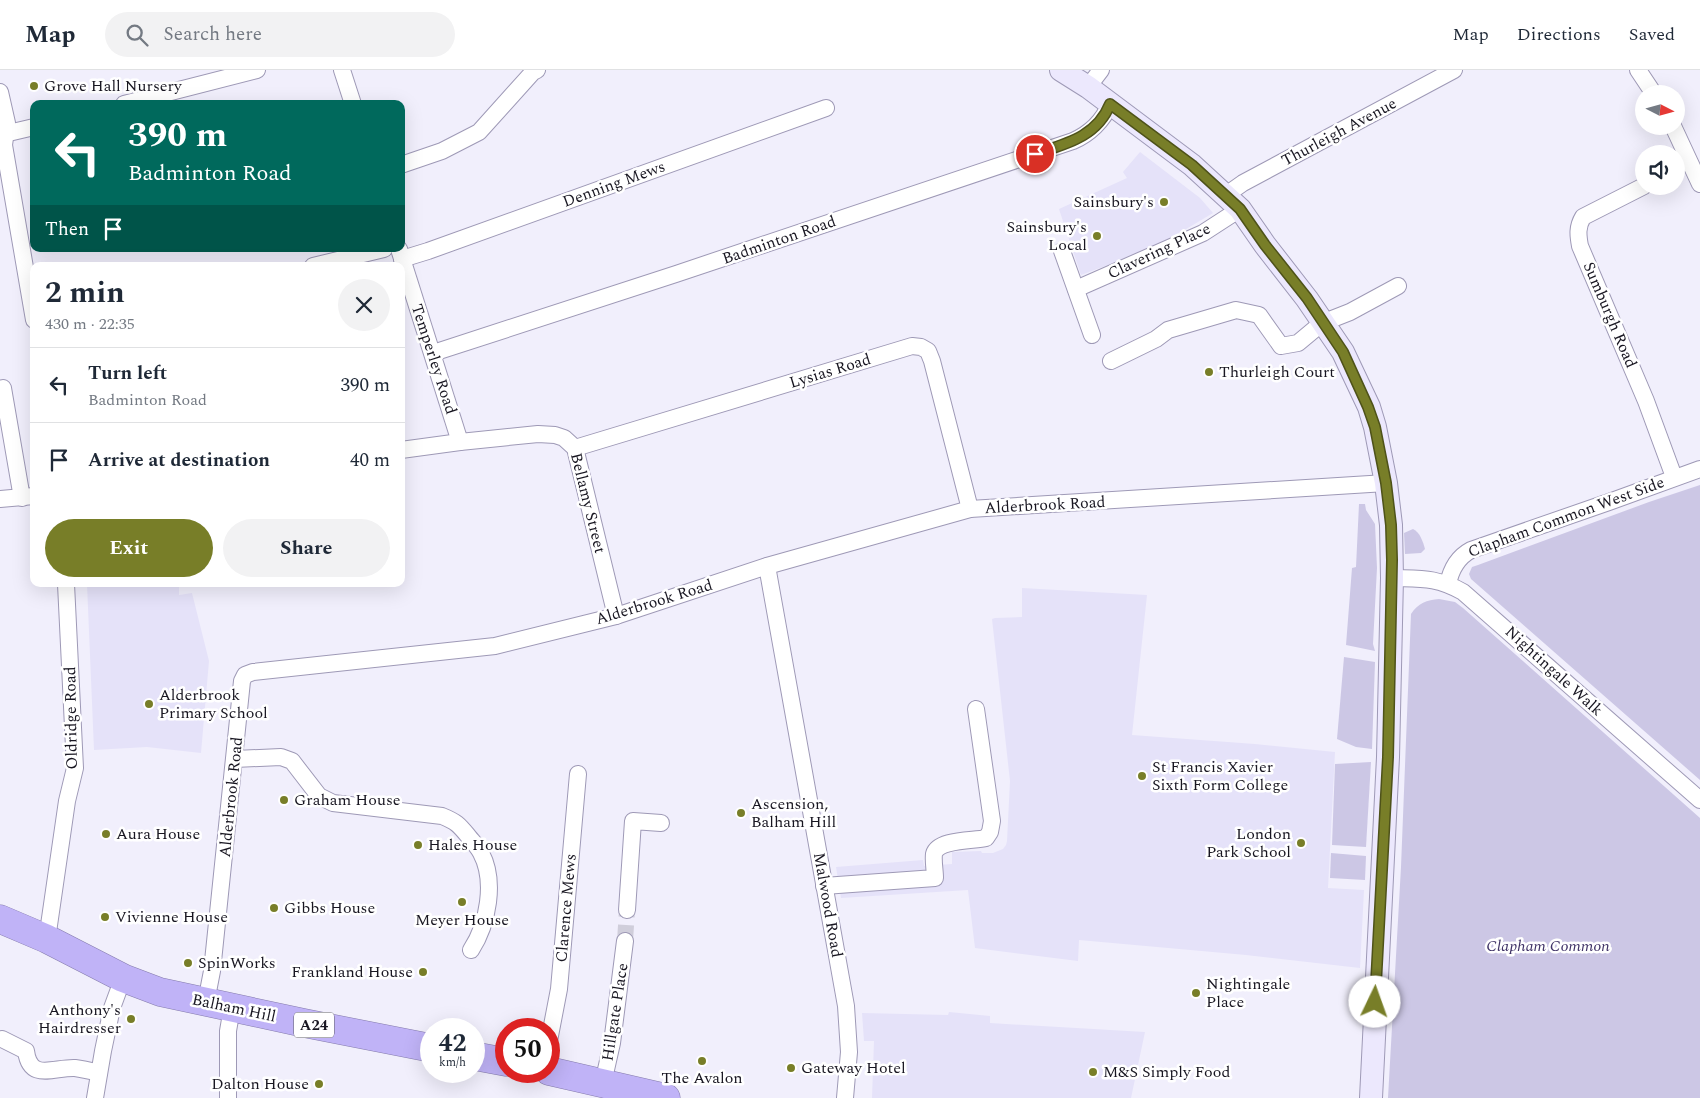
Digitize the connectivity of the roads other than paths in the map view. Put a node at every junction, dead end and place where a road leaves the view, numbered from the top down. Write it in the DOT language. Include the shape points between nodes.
graph roads {
  1 [pos="257,70"];
  2 [pos="342,70"];
  3 [pos="537,70"];
  4 [pos="1061,70"];
  5 [pos="1454,70"];
  6 [pos="1638,70"];
  7 [pos="1094,79"];
  8 [pos="1648,85"];
  9 [pos="0,92"];
  10 [pos="140,100"];
  11 [pos="352,100"];
  12 [pos="1110,104"];
  13 [pos="826,108"];
  14 [pos="30,127"];
  15 [pos="3,134"];
  16 [pos="405,164"];
  17 [pos="1685,167"];
  18 [pos="1700,184"];
  19 [pos="1635,191"];
  20 [pos="1233,202"];
  21 [pos="1062,251"];
  22 [pos="371,252"];
  23 [pos="401,254"];
  24 [pos="330,262"];
  25 [pos="405,266"];
  26 [pos="1398,286"];
  27 [pos="1076,289"];
  28 [pos="30,297"];
  29 [pos="1322,323"];
  30 [pos="1092,335"];
  31 [pos="433,353"];
  32 [pos="1111,361"];
  33 [pos="2,388"];
  34 [pos="460,442"];
  35 [pos="575,448"];
  36 [pos="405,449"];
  37 [pos="1700,469"];
  38 [pos="1674,477"];
  39 [pos="1386,483"];
  40 [pos="28,497"];
  41 [pos="0,500"];
  42 [pos="970,509"];
  43 [pos="767,566"];
  44 [pos="1392,578"];
  45 [pos="1448,584"];
  46 [pos="66,587"];
  47 [pos="616,616"];
  48 [pos="976,709"];
  49 [pos="235,759"];
  50 [pos="578,774"];
  51 [pos="1700,800"];
  52 [pos="661,823"];
  53 [pos="824,886"];
  54 [pos="627,910"];
  55 [pos="0,919"];
  56 [pos="47,940"];
  57 [pos="625,941"];
  58 [pos="471,950"];
  59 [pos="123,978"];
  60 [pos="219,1005"];
  61 [pos="553,1018"];
  62 [pos="2,1039"];
  63 [pos="420,1046"];
  64 [pos="99,1073"];
  65 [pos="560,1073"];
  66 [pos="603,1083"];
  67 [pos="96,1098"];
  68 [pos="228,1098"];
  69 [pos="666,1098"];
  70 [pos="845,1098"];
  71 [pos="1371,1098"];
  1 -- 10 [label="street"];
  2 -- 11 [label="street"];
  3 -- 16 [label="street" via="479,132 442,151"];
  4 -- 7 [label="main road"];
  5 -- 20 [label="street, Thurleigh Avenue" via="1243,184"];
  6 -- 8 [label="street"];
  7 -- 12 [label="main road"];
  9 -- 15 [label="street" via="6,123"];
  12 -- 20 [label="main road" via="1192,165"];
  12 -- 31 [label="street, Badminton Road" via="1094,128 1073,141"];
  13 -- 23 [label="street, Denning Mews" via="428,251"];
  14 -- 15 [label="street"];
  15 -- 28 [label="street"];
  17 -- 18 [label="street"];
  19 -- 38 [label="street, Sumburgh Road" via="1583,217 1578,235"];
  20 -- 27 [label="street, Clavering Place" via="1203,233"];
  20 -- 29 [label="main road" via="1307,298"];
  21 -- 27 [label="street"];
  22 -- 24 [label="street"];
  25 -- 31 [label="street, Temperley Road"];
  26 -- 29 [label="street"];
  27 -- 30 [label="street"];
  29 -- 32 [label="street" via="1298,343 1281,346 1258,315 1236,310 1168,330"];
  29 -- 39 [label="main road" via="1343,352 1368,407"];
  31 -- 34 [label="street, Temperley Road"];
  33 -- 40 [label="street"];
  34 -- 35 [label="street, Bellamy Street" via="547,434 564,438"];
  34 -- 36 [label="street, Bellamy Street"];
  35 -- 42 [label="street, Lysias Road" via="912,346 921,347 928,351 932,361"];
  35 -- 47 [label="street, Bellamy Street"];
  37 -- 38 [label="street, Clapham Common West Side"];
  38 -- 45 [label="street, Clapham Common West Side" via="1471,550 1456,563"];
  39 -- 42 [label="street, Alderbrook Road"];
  39 -- 44 [label="main road"];
  40 -- 41 [label="street"];
  42 -- 43 [label="street, Alderbrook Road"];
  43 -- 47 [label="street, Alderbrook Road"];
  43 -- 53 [label="street, Malwood Road"];
  44 -- 45 [label="street, Nightingale Walk" via="1433,579"];
  44 -- 71 [label="main road" via="1388,757"];
  45 -- 51 [label="street, Nightingale Walk" via="1473,599"];
  46 -- 56 [label="street, Oldridge Road" via="75,768 67,801"];
  47 -- 49 [label="street, Alderbrook Road" via="495,646 245,675"];
  48 -- 53 [label="street" via="992,821 986,838 941,846 934,855 935,878"];
  49 -- 58 [label="street" via="281,757 292,761 319,796 333,803 442,816 456,821 481,852 490,882 484,926"];
  49 -- 60 [label="street, Alderbrook Road" via="212,971"];
  50 -- 61 [label="street, Clarence Mews" via="559,989"];
  52 -- 54 [label="street" via="633,821"];
  53 -- 70 [label="street, Malwood Road" via="846,1006 849,1052"];
  55 -- 56 [label="highway, A24"];
  56 -- 59 [label="highway, Balham Hill / A24"];
  57 -- 66 [label="street, Hillgate Place" via="612,1043"];
  59 -- 60 [label="highway, Balham Hill / A24" via="160,992"];
  59 -- 64 [label="street" via="112,1008"];
  60 -- 63 [label="highway, Balham Hill / A24"];
  60 -- 68 [label="street, Alderbrook Road" via="228,1030"];
  62 -- 64 [label="street" via="26,1051 31,1066 38,1070 74,1068"];
  64 -- 67 [label="street"];
  65 -- 66 [label="highway"];
  66 -- 69 [label="highway"];
}
